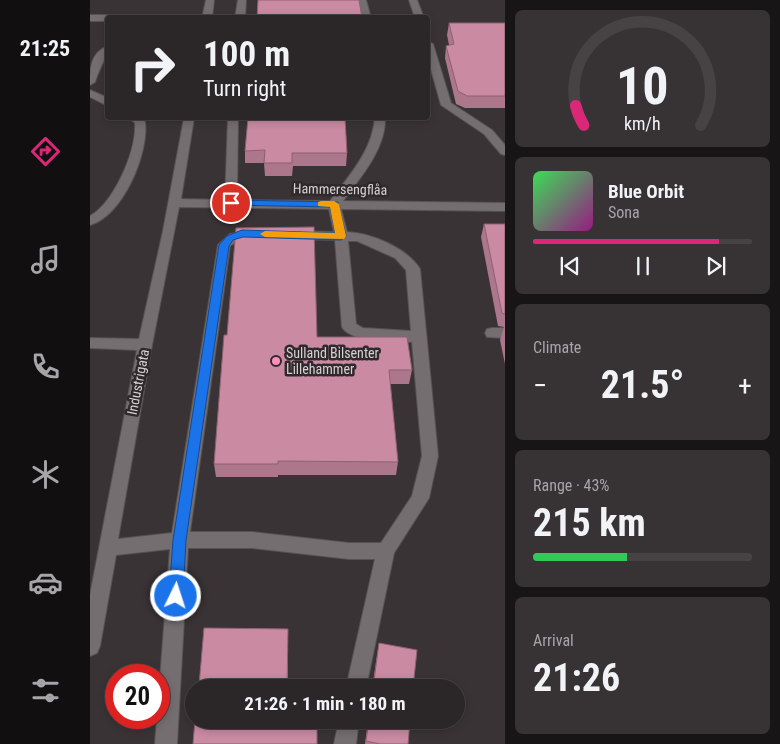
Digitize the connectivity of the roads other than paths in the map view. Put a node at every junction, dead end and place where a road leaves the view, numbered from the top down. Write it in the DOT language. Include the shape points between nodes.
graph roads {
  1 [pos="210,0"];
  2 [pos="242,0"];
  3 [pos="362,0"];
  4 [pos="413,0"];
  5 [pos="208,15"];
  6 [pos="240,15"];
  7 [pos="365,15"];
  8 [pos="419,15"];
  9 [pos="90,18"];
  10 [pos="105,18"];
  11 [pos="105,51"];
  12 [pos="430,51"];
  13 [pos="90,82"];
  14 [pos="90,93"];
  15 [pos="105,100"];
  16 [pos="137,120"];
  17 [pos="189,120"];
  18 [pos="233,120"];
  19 [pos="380,120"];
  20 [pos="505,152"];
  21 [pos="174,203"];
  22 [pos="231,203"];
  23 [pos="334,204"];
  24 [pos="505,207"];
  25 [pos="90,221"];
  26 [pos="341,236"];
  27 [pos="419,337"];
  28 [pos="90,343"];
  29 [pos="144,345"];
  30 [pos="180,540"];
  31 [pos="107,548"];
  32 [pos="386,551"];
  33 [pos="90,646"];
  34 [pos="358,679"];
  35 [pos="348,729"];
  36 [pos="166,744"];
  37 [pos="345,744"];
  1 -- 5 [label="street"];
  2 -- 6 [label="street"];
  3 -- 7 [label="street"];
  4 -- 8 [label="street"];
  9 -- 10 [label="street"];
  11 -- 13 [label="street" via="95,62"];
  12 -- 20 [label="street" via="446,105 488,132"];
  14 -- 15 [label="street"];
  16 -- 25 [label="street" via="141,131 121,191 99,218"];
  17 -- 21 [label="street, Industrigata"];
  18 -- 22 [label="street"];
  19 -- 23 [label="street" via="381,127 361,170"];
  21 -- 22 [label="street, Hammersengflåa"];
  21 -- 29 [label="street, Industrigata"];
  22 -- 23 [label="street, Hammersengflåa"];
  23 -- 24 [label="street, Hammersengflåa"];
  23 -- 26 [label="street"];
  26 -- 27 [label="street" via="359,237 400,254 413,269"];
  26 -- 27 [label="street" via="349,327 361,333"];
  26 -- 30 [label="street" via="242,234 230,238 224,245"];
  27 -- 32 [label="street" via="430,456 420,498"];
  28 -- 29 [label="street"];
  29 -- 31 [label="street, Industrigata"];
  30 -- 31 [label="street"];
  30 -- 32 [label="street" via="252,540 349,551"];
  30 -- 36 [label="street"];
  31 -- 33 [label="street, Industrigata"];
  32 -- 34 [label="street"];
  35 -- 37 [label="street"];
}
